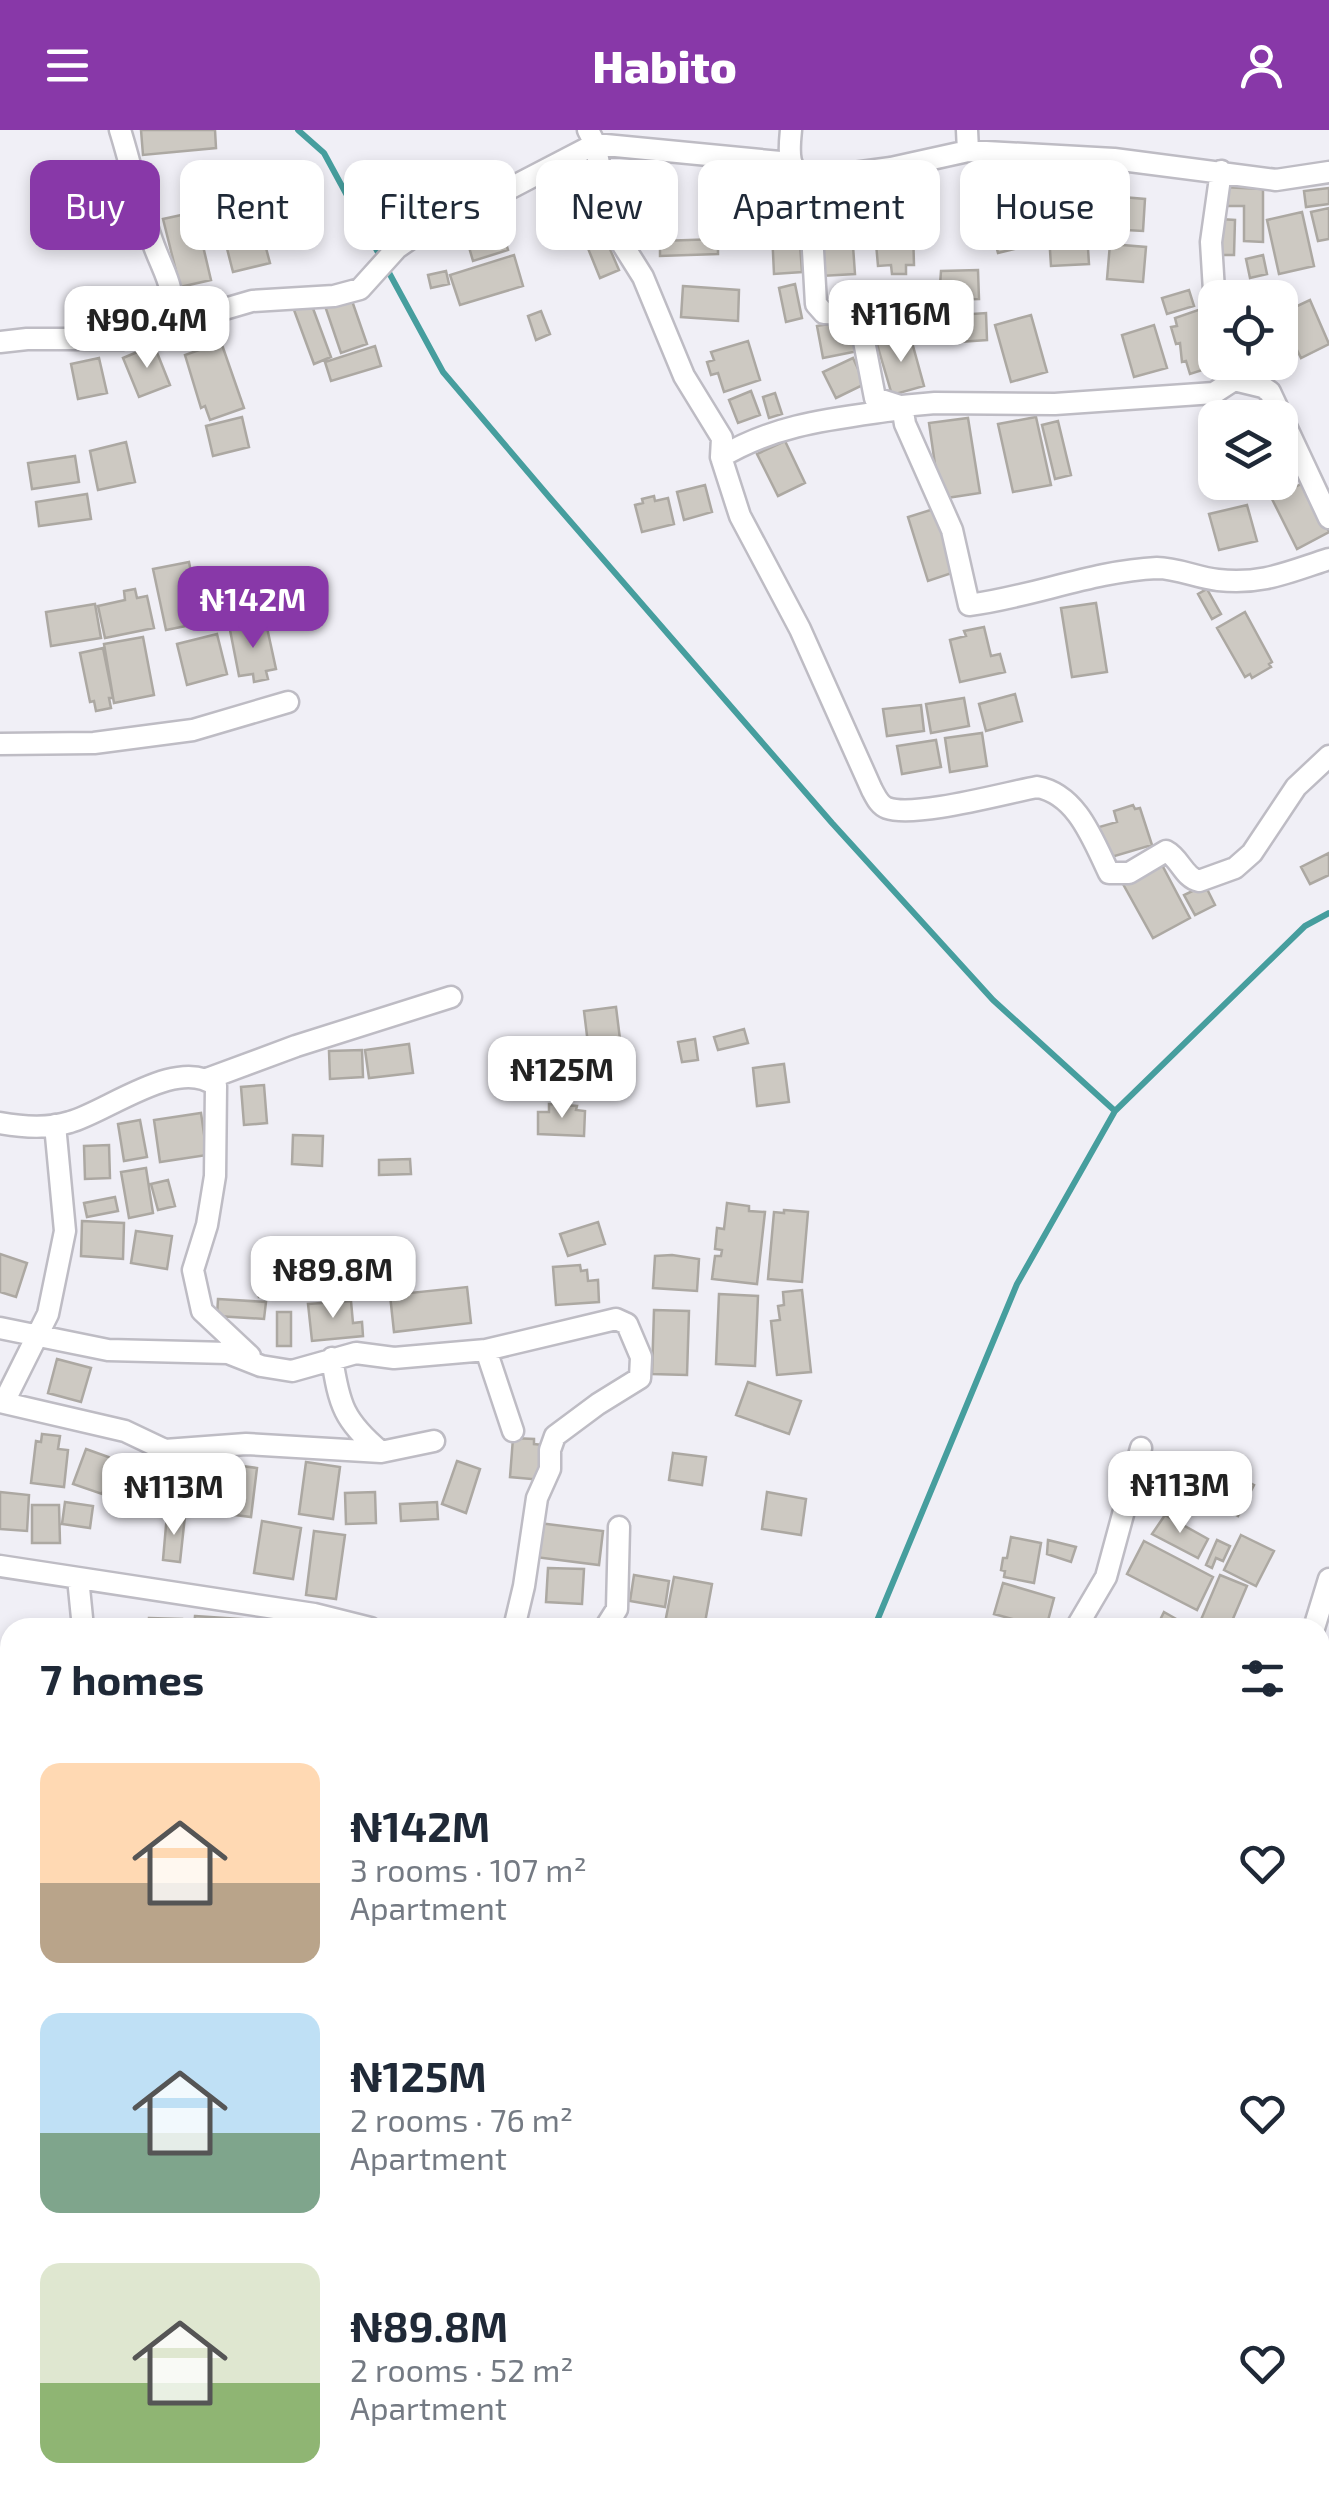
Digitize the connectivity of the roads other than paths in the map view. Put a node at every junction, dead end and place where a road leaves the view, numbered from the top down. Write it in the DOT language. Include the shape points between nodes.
graph roads {
  1 [pos="120,130"];
  2 [pos="791,130"];
  3 [pos="592,137"];
  4 [pos="968,141"];
  5 [pos="768,160"];
  6 [pos="790,160"];
  7 [pos="914,160"];
  8 [pos="1221,171"];
  9 [pos="1329,172"];
  10 [pos="813,250"];
  11 [pos="1213,280"];
  12 [pos="171,323"];
  13 [pos="0,342"];
  14 [pos="1225,380"];
  15 [pos="1249,380"];
  16 [pos="902,406"];
  17 [pos="721,456"];
  18 [pos="1329,518"];
  19 [pos="1329,559"];
  20 [pos="288,702"];
  21 [pos="0,744"];
  22 [pos="1329,756"];
  23 [pos="451,997"];
  24 [pos="207,1079"];
  25 [pos="0,1123"];
  26 [pos="55,1125"];
  27 [pos="0,1328"];
  28 [pos="39,1336"];
  29 [pos="486,1350"];
  30 [pos="332,1358"];
  31 [pos="261,1366"];
  32 [pos="2,1402"];
  33 [pos="513,1431"];
  34 [pos="434,1441"];
  35 [pos="1141,1448"];
  36 [pos="381,1452"];
  37 [pos="618,1527"];
  38 [pos="0,1566"];
  39 [pos="78,1578"];
  40 [pos="1329,1579"];
  41 [pos="82,1618"];
  42 [pos="282,1618"];
  43 [pos="516,1618"];
  44 [pos="612,1618"];
  45 [pos="1082,1618"];
  46 [pos="1317,1618"];
  1 -- 12 [label="street" via="154,248 168,272"];
  2 -- 6 [label="street"];
  3 -- 5 [label="street"];
  3 -- 12 [label="street" via="503,192 450,211 397,248 360,289 252,301"];
  3 -- 17 [label="street" via="621,242 684,376 722,438"];
  4 -- 7 [label="street"];
  4 -- 8 [label="street"];
  8 -- 9 [label="street" via="1276,180"];
  8 -- 11 [label="street"];
  10 -- 16 [label="street" via="816,304 824,313 859,315 875,398"];
  12 -- 13 [label="street" via="122,339"];
  14 -- 16 [label="street" via="1214,393"];
  15 -- 18 [label="street" via="1270,392"];
  16 -- 17 [label="street" via="793,425"];
  16 -- 19 [label="street" via="952,530 969,605 1160,568 1255,583"];
  17 -- 22 [label="street" via="740,516 878,802 889,808 917,810 1037,787 1053,790 1091,835 1109,873 1129,873 1166,851 1199,881 1235,868 1252,852 1296,787"];
  20 -- 21 [label="street" via="193,730 94,743"];
  23 -- 24 [label="street"];
  24 -- 26 [label="street" via="159,1083"];
  24 -- 31 [label="street" via="216,1086 215,1176 193,1270 202,1311"];
  25 -- 26 [label="street"];
  26 -- 28 [label="street" via="65,1231"];
  27 -- 28 [label="street"];
  28 -- 31 [label="street" via="108,1350 228,1353"];
  28 -- 32 [label="street"];
  29 -- 30 [label="street"];
  29 -- 33 [label="street"];
  29 -- 43 [label="street" via="616,1320 627,1324 641,1357 640,1378 556,1436 537,1498"];
  30 -- 31 [label="street" via="292,1371"];
  30 -- 36 [label="street" via="338,1395 354,1429"];
  32 -- 36 [label="street" via="125,1431 164,1450 246,1444"];
  34 -- 36 [label="street"];
  35 -- 45 [label="street" via="1106,1577"];
  37 -- 44 [label="street"];
  38 -- 39 [label="street"];
  39 -- 41 [label="street"];
  39 -- 42 [label="street"];
  40 -- 46 [label="street"];
}
